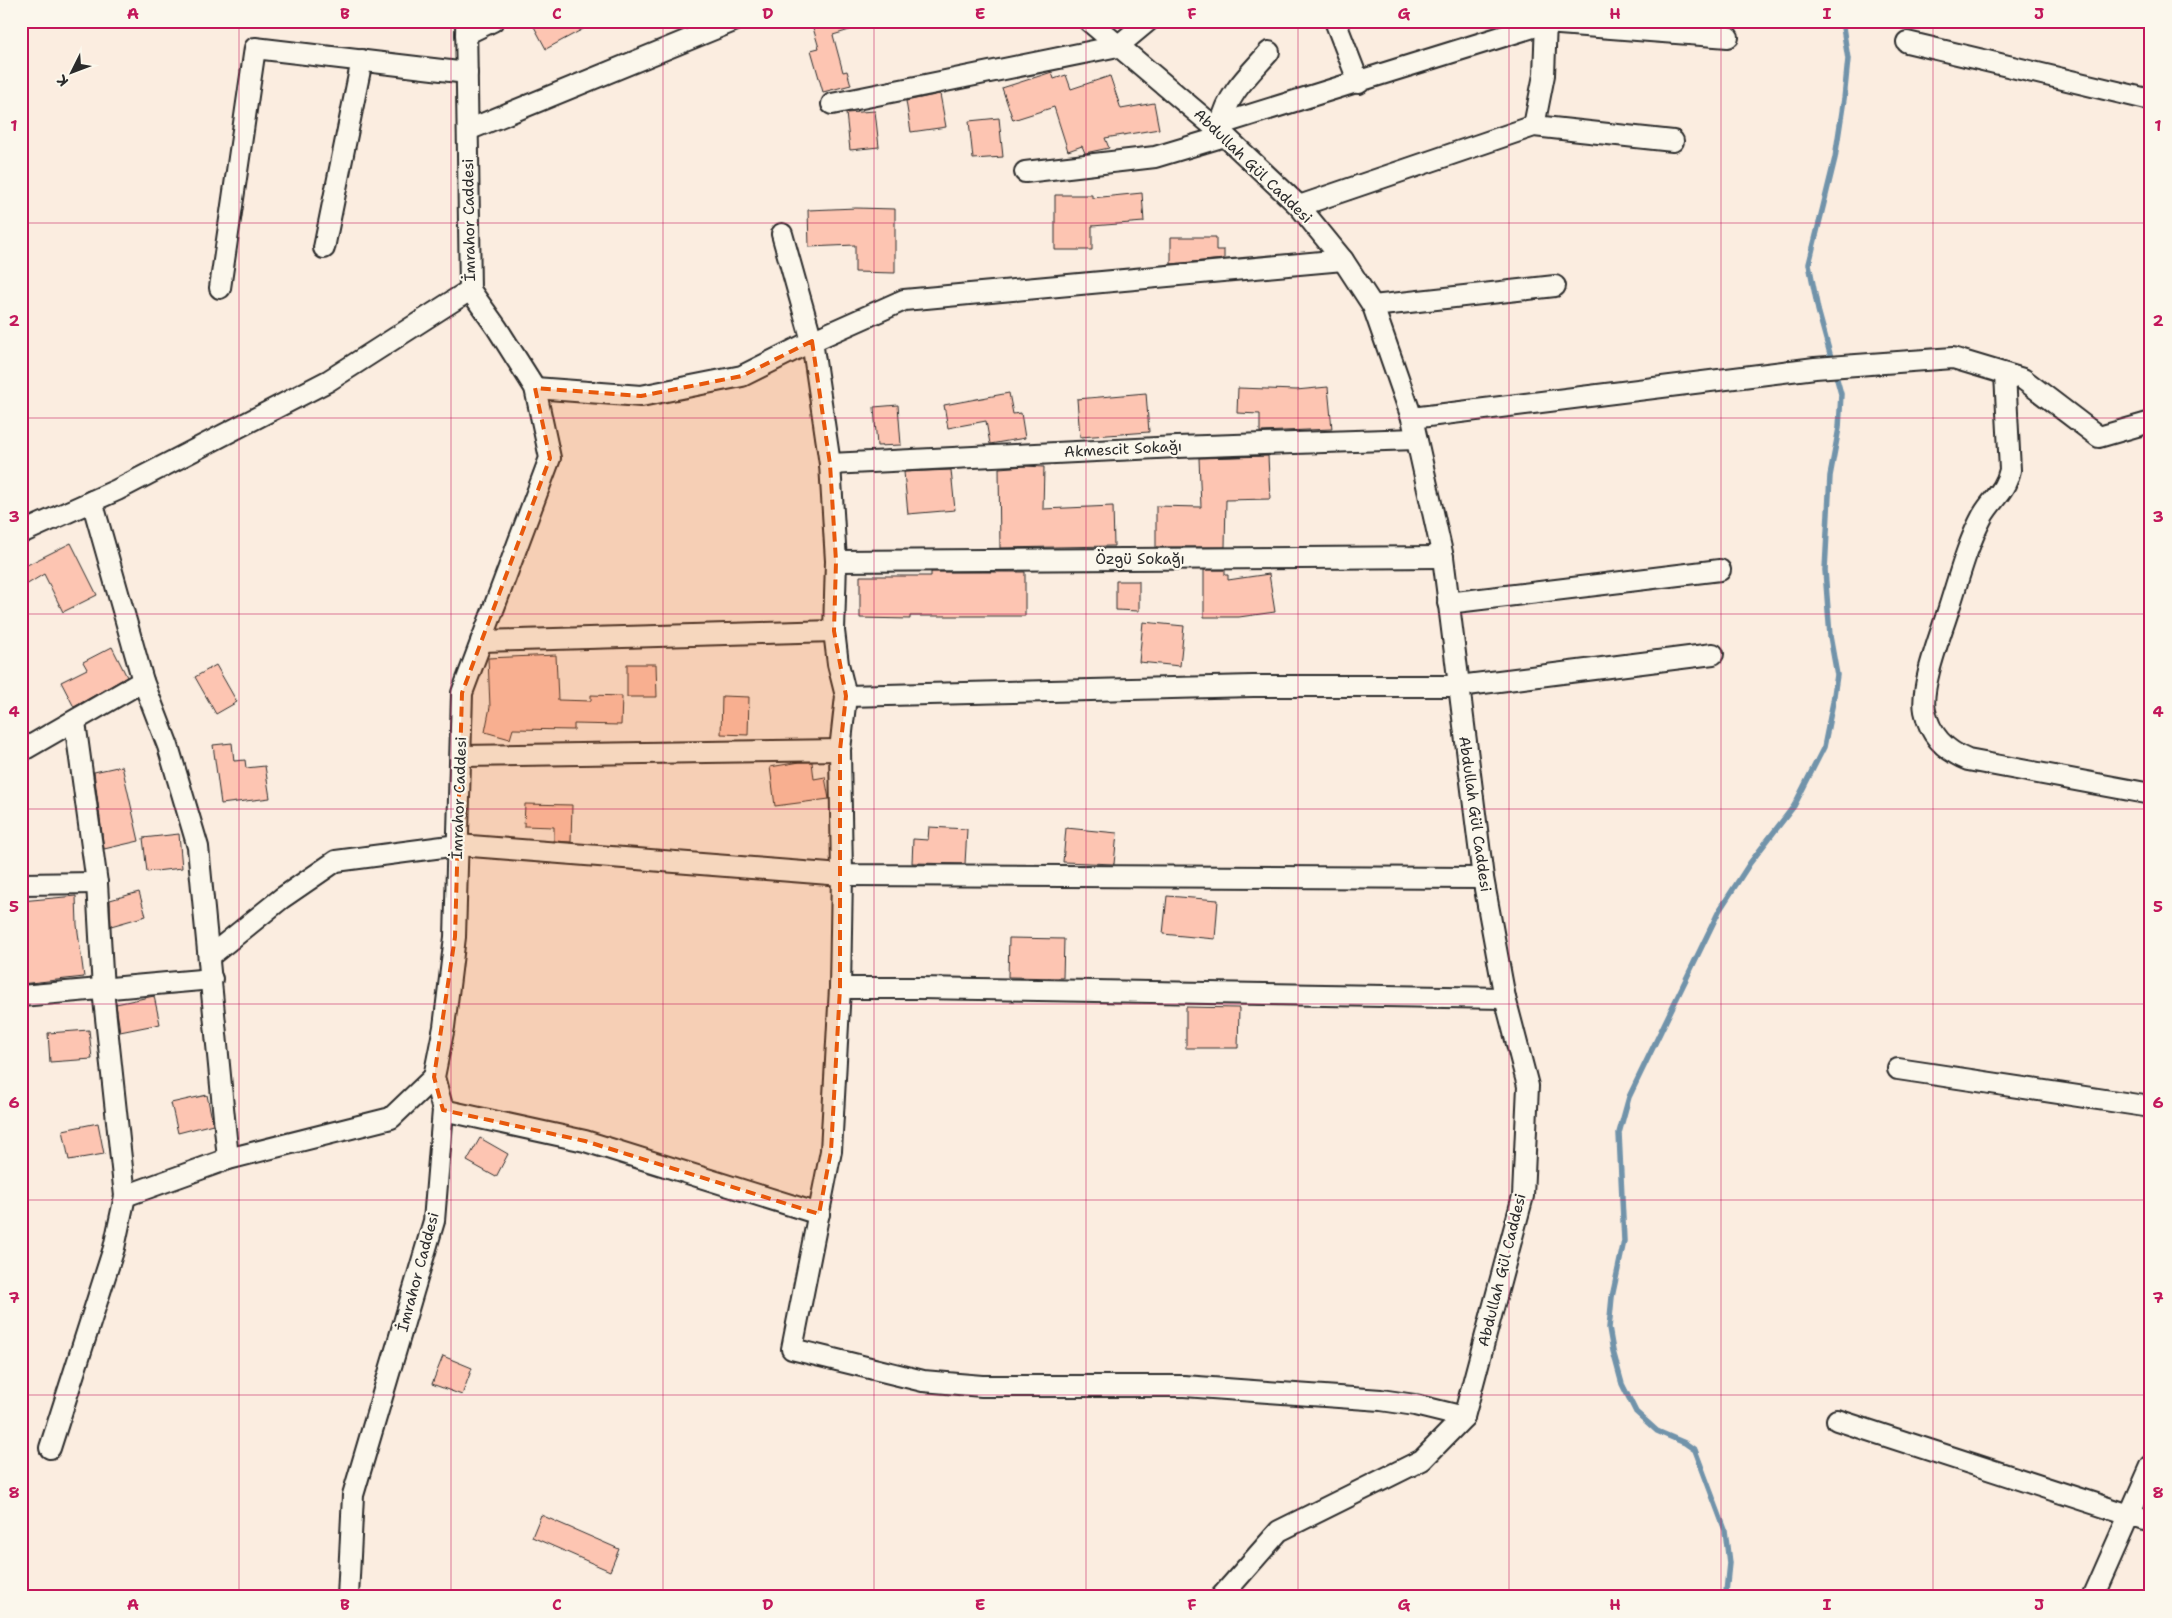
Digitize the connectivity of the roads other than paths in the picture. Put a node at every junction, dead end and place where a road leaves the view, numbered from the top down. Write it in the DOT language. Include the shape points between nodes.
graph roads {
  1 [pos="493,21"];
  2 [pos="734,21"];
  3 [pos="1089,21"];
  4 [pos="1148,21"];
  5 [pos="1334,21"];
  6 [pos="1546,22"];
  7 [pos="466,28"];
  8 [pos="1728,37"];
  9 [pos="1907,42"];
  10 [pos="1118,46"];
  11 [pos="1269,52"];
  12 [pos="362,60"];
  13 [pos="467,73"];
  14 [pos="1359,83"];
  15 [pos="2151,100"];
  16 [pos="832,104"];
  17 [pos="1534,126"];
  18 [pos="468,130"];
  19 [pos="1221,130"];
  20 [pos="1672,141"];
  21 [pos="1025,172"];
  22 [pos="1299,206"];
  23 [pos="782,234"];
  24 [pos="324,248"];
  25 [pos="1343,260"];
  26 [pos="1555,286"];
  27 [pos="220,288"];
  28 [pos="470,290"];
  29 [pos="1373,306"];
  30 [pos="812,341"];
  31 [pos="2005,374"];
  32 [pos="534,388"];
  33 [pos="1412,418"];
  34 [pos="2151,422"];
  35 [pos="1416,438"];
  36 [pos="830,464"];
  37 [pos="92,501"];
  38 [pos="21,533"];
  39 [pos="1443,557"];
  40 [pos="836,561"];
  41 [pos="1720,570"];
  42 [pos="1448,603"];
  43 [pos="834,631"];
  44 [pos="481,641"];
  45 [pos="1713,654"];
  46 [pos="143,681"];
  47 [pos="1459,686"];
  48 [pos="846,696"];
  49 [pos="75,722"];
  50 [pos="21,745"];
  51 [pos="840,750"];
  52 [pos="460,756"];
  53 [pos="2151,794"];
  54 [pos="458,845"];
  55 [pos="842,875"];
  56 [pos="1483,878"];
  57 [pos="97,883"];
  58 [pos="21,884"];
  59 [pos="210,956"];
  60 [pos="212,979"];
  61 [pos="840,988"];
  62 [pos="104,990"];
  63 [pos="21,996"];
  64 [pos="1505,998"];
  65 [pos="1898,1069"];
  66 [pos="434,1077"];
  67 [pos="2151,1107"];
  68 [pos="443,1110"];
  69 [pos="228,1159"];
  70 [pos="125,1196"];
  71 [pos="819,1214"];
  72 [pos="1464,1417"];
  73 [pos="1836,1420"];
  74 [pos="50,1448"];
  75 [pos="2151,1466"];
  76 [pos="2130,1516"];
  77 [pos="2151,1522"];
  78 [pos="1226,1594"];
  79 [pos="348,1597"];
  80 [pos="2094,1597"];
  1 -- 7 [label="street"];
  2 -- 18 [label="street"];
  3 -- 10 [label="street, Abdullah Gül Caddesi"];
  4 -- 10 [label="street"];
  5 -- 14 [label="street"];
  6 -- 8 [label="street"];
  6 -- 14 [label="street"];
  6 -- 17 [label="street" via="1544,75"];
  7 -- 13 [label="street, İmrahor Caddesi"];
  9 -- 15 [label="street"];
  10 -- 16 [label="street"];
  10 -- 19 [label="street, Abdullah Gül Caddesi"];
  11 -- 19 [label="street" via="1231,96 1224,108"];
  12 -- 13 [label="street"];
  12 -- 24 [label="street"];
  12 -- 27 [label="street" via="255,48"];
  13 -- 18 [label="street, İmrahor Caddesi"];
  14 -- 19 [label="street"];
  17 -- 20 [label="street"];
  17 -- 22 [label="street"];
  18 -- 28 [label="street, İmrahor Caddesi"];
  19 -- 21 [label="street" via="1155,157"];
  19 -- 22 [label="street, Abdullah Gül Caddesi"];
  22 -- 25 [label="street, Abdullah Gül Caddesi"];
  23 -- 30 [label="street"];
  25 -- 29 [label="street, Abdullah Gül Caddesi"];
  25 -- 30 [label="street" via="904,300"];
  26 -- 29 [label="street"];
  28 -- 32 [label="street, İmrahor Caddesi"];
  28 -- 37 [label="street" via="328,381"];
  29 -- 33 [label="street, Abdullah Gül Caddesi"];
  30 -- 32 [label="street" via="742,376 641,396"];
  30 -- 36 [label="street"];
  31 -- 33 [label="street" via="1953,358 1815,368"];
  31 -- 34 [label="street" via="2023,379 2099,437"];
  31 -- 53 [label="street" via="2010,470 2006,484 1984,514 1960,570 1924,698 1928,722 1940,743 1968,760"];
  32 -- 44 [label="street, İmrahor Caddesi" via="550,458"];
  33 -- 35 [label="street, Abdullah Gül Caddesi"];
  35 -- 36 [label="street, Akmescit Sokağı"];
  35 -- 39 [label="street, Abdullah Gül Caddesi"];
  36 -- 40 [label="street"];
  37 -- 38 [label="street"];
  37 -- 46 [label="street"];
  39 -- 40 [label="street, Özgü Sokağı"];
  39 -- 42 [label="street, Abdullah Gül Caddesi"];
  40 -- 43 [label="street"];
  41 -- 42 [label="street"];
  42 -- 47 [label="street, Abdullah Gül Caddesi"];
  43 -- 44 [label="street"];
  43 -- 48 [label="street"];
  44 -- 52 [label="street, İmrahor Caddesi" via="462,693"];
  45 -- 47 [label="street"];
  46 -- 49 [label="street"];
  46 -- 59 [label="street" via="168,746 198,847"];
  47 -- 48 [label="street" via="1253,686"];
  47 -- 56 [label="street, Abdullah Gül Caddesi"];
  48 -- 51 [label="street"];
  49 -- 50 [label="street" via="25,749"];
  49 -- 57 [label="street"];
  51 -- 52 [label="street"];
  51 -- 55 [label="street"];
  52 -- 54 [label="street, İmrahor Caddesi"];
  54 -- 55 [label="street"];
  54 -- 59 [label="street" via="336,861 282,898"];
  54 -- 66 [label="street, İmrahor Caddesi" via="455,937"];
  55 -- 56 [label="street"];
  55 -- 61 [label="street"];
  56 -- 64 [label="street, Abdullah Gül Caddesi"];
  57 -- 58 [label="street"];
  57 -- 62 [label="street"];
  59 -- 60 [label="street"];
  60 -- 62 [label="street"];
  60 -- 69 [label="street"];
  61 -- 64 [label="street"];
  61 -- 71 [label="street" via="831,1151"];
  62 -- 63 [label="street"];
  62 -- 70 [label="street"];
  64 -- 72 [label="street, Abdullah Gül Caddesi" via="1528,1086 1523,1196"];
  65 -- 67 [label="street"];
  66 -- 68 [label="street, İmrahor Caddesi"];
  66 -- 69 [label="street" via="391,1118"];
  68 -- 71 [label="street" via="585,1141"];
  68 -- 79 [label="street, İmrahor Caddesi" via="434,1221 353,1495"];
  69 -- 70 [label="street"];
  70 -- 74 [label="street" via="114,1248"];
  71 -- 72 [label="street" via="792,1349 923,1380 982,1386 1184,1386 1381,1400"];
  72 -- 78 [label="street, Abdullah Gül Caddesi" via="1422,1460 1279,1531"];
  73 -- 76 [label="street"];
  75 -- 76 [label="street"];
  76 -- 77 [label="street"];
  76 -- 80 [label="street"];
}
